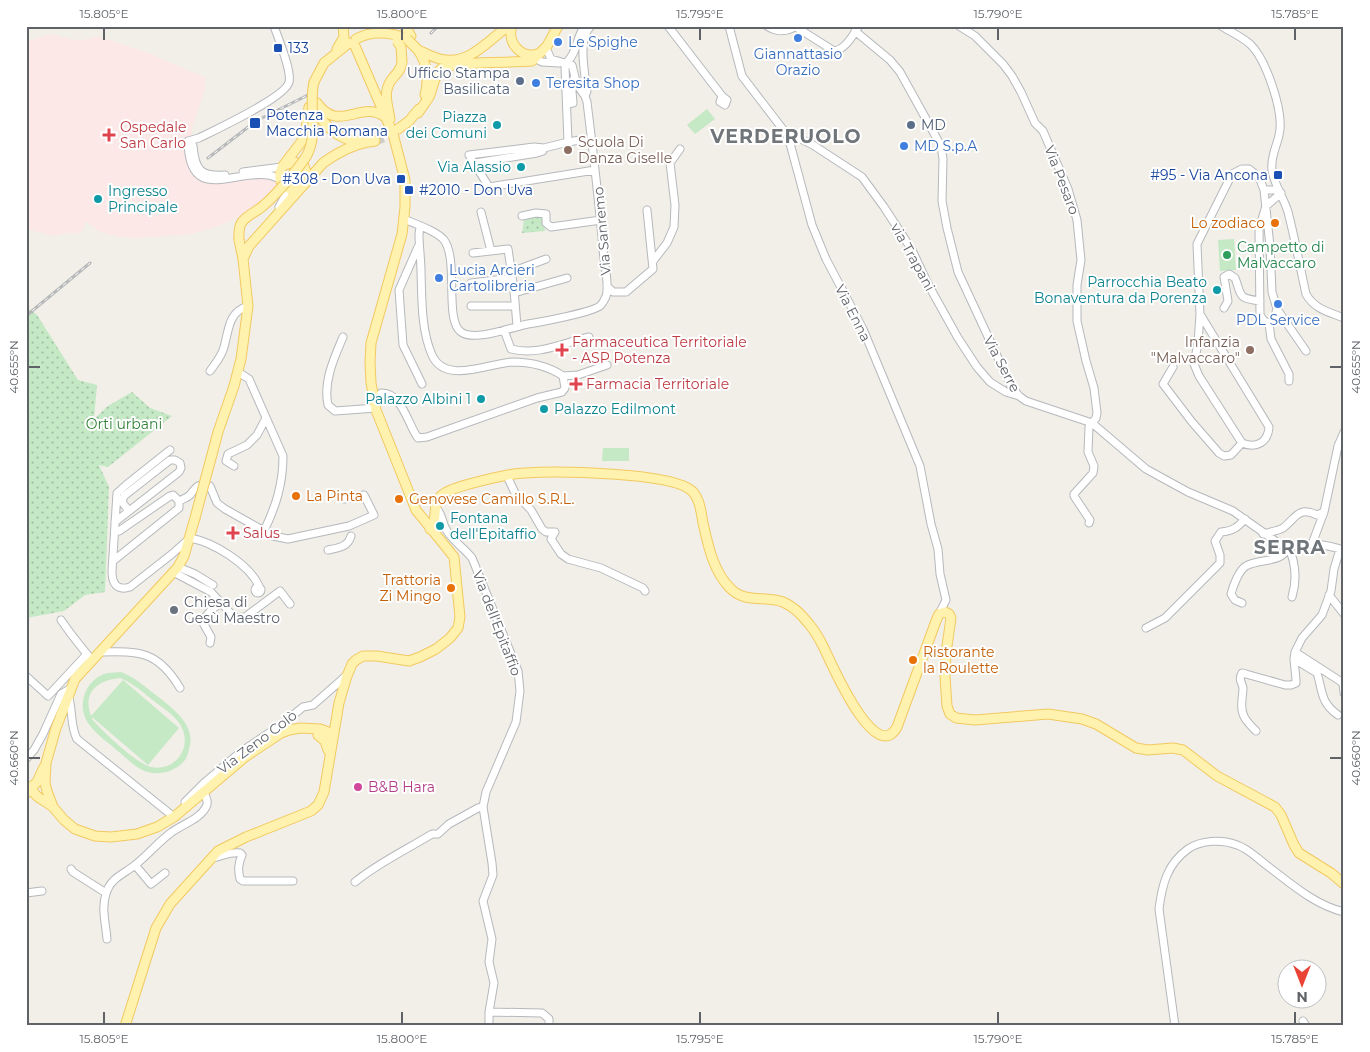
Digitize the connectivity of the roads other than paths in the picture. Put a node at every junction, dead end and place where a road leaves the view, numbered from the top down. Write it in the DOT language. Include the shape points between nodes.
graph roads {
  1 [pos="274,26"];
  2 [pos="344,26"];
  3 [pos="400,26"];
  4 [pos="405,26"];
  5 [pos="508,26"];
  6 [pos="512,26"];
  7 [pos="558,26"];
  8 [pos="586,26"];
  9 [pos="591,26"];
  10 [pos="729,26"];
  11 [pos="767,26"];
  12 [pos="959,26"];
  13 [pos="1221,26"];
  14 [pos="670,27"];
  15 [pos="796,27"];
  16 [pos="857,29"];
  17 [pos="391,34"];
  18 [pos="409,38"];
  19 [pos="353,42"];
  20 [pos="423,51"];
  21 [pos="538,54"];
  22 [pos="330,58"];
  23 [pos="567,62"];
  24 [pos="574,72"];
  25 [pos="312,95"];
  26 [pos="586,96"];
  27 [pos="722,96"];
  28 [pos="567,104"];
  29 [pos="418,112"];
  30 [pos="385,117"];
  31 [pos="396,132"];
  32 [pos="788,136"];
  33 [pos="580,140"];
  34 [pos="190,141"];
  35 [pos="568,142"];
  36 [pos="680,149"];
  37 [pos="283,166"];
  38 [pos="595,170"];
  39 [pos="280,179"];
  40 [pos="302,186"];
  41 [pos="286,187"];
  42 [pos="1264,190"];
  43 [pos="1278,191"];
  44 [pos="1273,201"];
  45 [pos="1265,202"];
  46 [pos="1284,204"];
  47 [pos="647,210"];
  48 [pos="481,212"];
  49 [pos="522,216"];
  50 [pos="404,219"];
  51 [pos="601,220"];
  52 [pos="1259,226"];
  53 [pos="420,227"];
  54 [pos="1268,227"];
  55 [pos="402,234"];
  56 [pos="419,244"];
  57 [pos="492,251"];
  58 [pos="473,253"];
  59 [pos="242,256"];
  60 [pos="546,260"];
  61 [pos="653,261"];
  62 [pos="511,275"];
  63 [pos="567,278"];
  64 [pos="471,283"];
  65 [pos="607,286"];
  66 [pos="514,293"];
  67 [pos="1260,301"];
  68 [pos="248,306"];
  69 [pos="471,306"];
  70 [pos="515,306"];
  71 [pos="1224,308"];
  72 [pos="1277,310"];
  73 [pos="1200,314"];
  74 [pos="1344,318"];
  75 [pos="1269,323"];
  76 [pos="517,326"];
  77 [pos="504,330"];
  78 [pos="343,337"];
  79 [pos="589,337"];
  80 [pos="1306,351"];
  81 [pos="607,365"];
  82 [pos="1173,366"];
  83 [pos="210,371"];
  84 [pos="238,372"];
  85 [pos="563,376"];
  86 [pos="1289,381"];
  87 [pos="422,384"];
  88 [pos="1019,396"];
  89 [pos="376,405"];
  90 [pos="266,418"];
  91 [pos="1092,423"];
  92 [pos="1344,432"];
  93 [pos="272,433"];
  94 [pos="257,435"];
  95 [pos="1242,443"];
  96 [pos="170,450"];
  97 [pos="234,466"];
  98 [pos="507,476"];
  99 [pos="344,500"];
  100 [pos="179,501"];
  101 [pos="434,507"];
  102 [pos="129,510"];
  103 [pos="1324,512"];
  104 [pos="1245,519"];
  105 [pos="115,522"];
  106 [pos="1089,522"];
  107 [pos="430,529"];
  108 [pos="264,531"];
  109 [pos="120,532"];
  110 [pos="1263,534"];
  111 [pos="351,536"];
  112 [pos="190,538"];
  113 [pos="1312,544"];
  114 [pos="1288,546"];
  115 [pos="1342,549"];
  116 [pos="328,550"];
  117 [pos="112,561"];
  118 [pos="176,570"];
  119 [pos="213,585"];
  120 [pos="259,586"];
  121 [pos="645,591"];
  122 [pos="1329,595"];
  123 [pos="1292,597"];
  124 [pos="221,603"];
  125 [pos="1242,603"];
  126 [pos="290,604"];
  127 [pos="941,612"];
  128 [pos="1344,614"];
  129 [pos="61,620"];
  130 [pos="1146,628"];
  131 [pos="210,643"];
  132 [pos="100,652"];
  133 [pos="1295,656"];
  134 [pos="89,657"];
  135 [pos="26,676"];
  136 [pos="347,676"];
  137 [pos="180,688"];
  138 [pos="70,691"];
  139 [pos="1344,694"];
  140 [pos="1338,715"];
  141 [pos="336,722"];
  142 [pos="1256,731"];
  143 [pos="319,732"];
  144 [pos="332,736"];
  145 [pos="26,759"];
  146 [pos="328,760"];
  147 [pos="36,790"];
  148 [pos="204,792"];
  149 [pos="483,808"];
  150 [pos="172,816"];
  151 [pos="212,858"];
  152 [pos="136,865"];
  153 [pos="71,869"];
  154 [pos="165,873"];
  155 [pos="292,880"];
  156 [pos="355,882"];
  157 [pos="1344,884"];
  158 [pos="42,891"];
  159 [pos="26,892"];
  160 [pos="106,894"];
  161 [pos="1344,912"];
  162 [pos="107,939"];
  163 [pos="489,1012"];
  164 [pos="125,1026"];
  165 [pos="489,1026"];
  166 [pos="549,1026"];
  167 [pos="1175,1026"];
  1 -- 34 [label="street" via="289,73 290,81 286,88 267,102"];
  2 -- 19 [label="main road"];
  2 -- 22 [label="main road" via="342,43"];
  3 -- 18 [label="main road"];
  4 -- 18 [label="main road"];
  5 -- 20 [label="main road" via="460,59 447,60"];
  6 -- 21 [label="main road" via="510,36 514,46"];
  7 -- 21 [label="main road"];
  8 -- 23 [label="street" via="580,32 575,52"];
  9 -- 26 [label="street" via="584,40"];
  10 -- 32 [label="street, Via Enna" via="742,76"];
  11 -- 15 [label="street" via="779,32"];
  12 -- 91 [label="street, Via Pesaro" via="975,36 1012,76 1035,124 1044,131 1068,188 1077,220 1081,260 1077,321 1097,413"];
  13 -- 43 [label="street" via="1250,44 1275,93 1280,112 1280,132 1272,168"];
  14 -- 27 [label="street"];
  15 -- 16 [label="street" via="834,51 840,50"];
  16 -- 88 [label="street, Via Serre" via="900,72 941,146 942,201 958,272 1003,370"];
  17 -- 18 [label="main road"];
  17 -- 19 [label="main road" via="375,32"];
  17 -- 31 [label="main road, bridge" via="401,47 402,62 386,90 386,101"];
  18 -- 20 [label="main road, bridge"];
  19 -- 22 [label="main road"];
  19 -- 30 [label="main road"];
  20 -- 29 [label="main road" via="428,81"];
  21 -- 23 [label="street"];
  21 -- 23 [label="street" via="550,63"];
  21 -- 29 [label="main road" via="524,62 442,68"];
  22 -- 25 [label="main road, bridge" via="320,68"];
  23 -- 24 [label="street, Via Sanremo" via="572,64"];
  23 -- 28 [label="street"];
  24 -- 26 [label="street, Via Sanremo" via="577,84"];
  24 -- 28 [label="street" via="573,104"];
  25 -- 30 [label="main road" via="330,116 346,117 370,111"];
  25 -- 37 [label="main road, bridge" via="305,137"];
  25 -- 40 [label="main road" via="320,117 331,130 350,141 371,142 355,144 334,155"];
  25 -- 59 [label="main road, bridge" via="313,135 308,153 274,196 241,223 238,240"];
  26 -- 38 [label="street, Via Sanremo"];
  28 -- 35 [label="street"];
  29 -- 31 [label="main road"];
  30 -- 31 [label="main road"];
  31 -- 50 [label="main road" via="403,169"];
  32 -- 88 [label="street, via Trapani" via="812,145 862,178 912,250 928,286 977,367 990,382"];
  32 -- 127 [label="street, Via Enna" via="812,225 863,329 920,466 946,600"];
  33 -- 35 [label="street"];
  34 -- 37 [label="street" via="194,162 209,174 225,175"];
  34 -- 39 [label="street" via="190,165 204,178 218,180 268,175"];
  35 -- 38 [label="street" via="544,148 468,155 489,187"];
  36 -- 61 [label="street" via="670,163 674,227"];
  37 -- 39 [label="main road"];
  37 -- 40 [label="main road" via="295,162 304,166 307,176"];
  38 -- 51 [label="street, Via Sanremo"];
  39 -- 41 [label="main road"];
  40 -- 41 [label="main road" via="292,190"];
  40 -- 59 [label="main road"];
  41 -- 59 [label="street" via="283,203 243,247"];
  42 -- 43 [label="street"];
  42 -- 45 [label="street"];
  42 -- 73 [label="street" via="1259,177 1249,169 1236,171 1226,184 1197,244"];
  43 -- 44 [label="street"];
  43 -- 45 [label="street"];
  43 -- 46 [label="street"];
  44 -- 45 [label="street"];
  44 -- 46 [label="street"];
  45 -- 52 [label="street"];
  45 -- 54 [label="street"];
  46 -- 74 [label="street" via="1306,294 1318,308"];
  47 -- 61 [label="street"];
  48 -- 57 [label="street"];
  49 -- 51 [label="street" via="546,214 546,223 550,227"];
  50 -- 53 [label="street, Via Sanremo"];
  50 -- 55 [label="main road"];
  51 -- 65 [label="street, Via Sanremo"];
  52 -- 54 [label="street"];
  52 -- 67 [label="street"];
  53 -- 55 [label="street"];
  53 -- 56 [label="street"];
  53 -- 77 [label="street, Via Sanremo" via="446,243 451,262 456,326 460,332 472,336"];
  54 -- 72 [label="street" via="1272,292"];
  55 -- 89 [label="main road" via="372,343 370,369"];
  56 -- 85 [label="street" via="425,324 429,346 438,363 446,368 466,371 503,363 536,364"];
  56 -- 87 [label="street" via="399,290 403,345"];
  57 -- 58 [label="street"];
  57 -- 62 [label="street" via="508,249"];
  59 -- 68 [label="main road"];
  60 -- 62 [label="street"];
  61 -- 65 [label="street" via="653,269 630,290 613,292"];
  62 -- 64 [label="street"];
  62 -- 66 [label="street"];
  63 -- 66 [label="street"];
  65 -- 76 [label="street, Via Sanremo" via="607,294 598,307"];
  66 -- 70 [label="street"];
  67 -- 71 [label="street" via="1240,295 1235,278 1229,274 1224,277 1228,301"];
  67 -- 75 [label="street" via="1260,315"];
  68 -- 83 [label="street" via="233,315 224,349"];
  68 -- 84 [label="main road"];
  69 -- 70 [label="street"];
  70 -- 76 [label="street"];
  72 -- 75 [label="street"];
  72 -- 80 [label="street"];
  73 -- 95 [label="street" via="1194,364"];
  73 -- 95 [label="street" via="1269,427 1269,436 1257,445"];
  75 -- 86 [label="street" via="1271,339 1289,374"];
  76 -- 77 [label="street, Via Sanremo"];
  77 -- 79 [label="street" via="510,349 529,352"];
  78 -- 89 [label="street" via="330,369 328,405 336,411"];
  81 -- 85 [label="street" via="578,375"];
  82 -- 95 [label="street" via="1163,384 1192,422 1224,456 1231,455"];
  84 -- 90 [label="street" via="249,379"];
  84 -- 112 [label="main road, bridge" via="218,432"];
  85 -- 89 [label="street" via="565,388 562,392 418,438 401,406 391,396 382,393"];
  88 -- 91 [label="street, Via Serre"];
  89 -- 107 [label="main road" via="416,510"];
  90 -- 93 [label="street"];
  90 -- 94 [label="street"];
  91 -- 104 [label="street, Via Serre" via="1146,469"];
  91 -- 106 [label="street, Via Pesaro" via="1088,452 1093,473 1074,494"];
  92 -- 103 [label="street"];
  93 -- 94 [label="street"];
  93 -- 108 [label="street" via="284,456 284,468 276,506"];
  94 -- 97 [label="street" via="247,445 228,454 226,461"];
  96 -- 105 [label="street" via="119,491"];
  98 -- 101 [label="main road" via="444,493"];
  98 -- 121 [label="street" via="515,493 531,510 542,529 555,532 550,539 563,556 600,568"];
  98 -- 127 [label="main road" via="523,472 642,476 688,488 697,498 711,553 729,587 748,599 785,602 800,614 822,644 861,717 881,736 892,734 897,728"];
  99 -- 108 [label="street" via="364,495 374,515 349,526 288,539"];
  100 -- 108 [label="street" via="189,496 194,488 208,485 217,503"];
  100 -- 109 [label="street" via="174,495 170,496"];
  100 -- 117 [label="street" via="179,508"];
  101 -- 107 [label="main road" via="434,524"];
  101 -- 149 [label="street, Via dell'Epitaffio" via="440,511 445,529 472,558 518,671 520,691 516,722 486,792"];
  102 -- 102 [label="street" via="179,472 181,465 178,461 170,460 124,496 122,502"];
  102 -- 105 [label="street"];
  103 -- 110 [label="street" via="1297,514 1282,529"];
  103 -- 113 [label="street"];
  104 -- 110 [label="street, Via Serre"];
  104 -- 130 [label="street" via="1230,532 1222,532 1215,541 1220,563 1165,618"];
  105 -- 117 [label="street"];
  107 -- 136 [label="main road" via="454,558 460,617 458,628 450,638 420,658 409,661 363,656 352,664"];
  110 -- 114 [label="street, Via Serre"];
  111 -- 116 [label="street" via="350,542 342,547"];
  112 -- 117 [label="street" via="124,589 114,584"];
  112 -- 118 [label="main road"];
  112 -- 120 [label="street" via="224,552"];
  113 -- 114 [label="street, Via Serre"];
  113 -- 115 [label="street, Via Serre"];
  114 -- 123 [label="street" via="1295,569"];
  114 -- 125 [label="street" via="1279,557 1252,563 1243,569 1231,594"];
  115 -- 122 [label="street"];
  118 -- 119 [label="street" via="195,574"];
  118 -- 124 [label="street" via="211,592"];
  118 -- 132 [label="main road"];
  122 -- 128 [label="street"];
  122 -- 133 [label="street" via="1322,615 1305,634"];
  124 -- 126 [label="street" via="235,618 245,617 280,591"];
  124 -- 131 [label="street" via="202,621 211,637"];
  127 -- 157 [label="main road" via="951,618 945,677 947,706 953,716 975,720 1035,714 1065,716 1096,724 1136,748 1183,750 1217,776 1275,807 1300,853"];
  129 -- 134 [label="street"];
  132 -- 134 [label="main road"];
  132 -- 137 [label="street" via="124,651 145,655 163,665"];
  133 -- 139 [label="street" via="1340,681"];
  133 -- 140 [label="street" via="1317,674 1322,697"];
  133 -- 142 [label="street" via="1296,682 1291,686 1242,673 1240,676 1242,715"];
  134 -- 135 [label="street" via="48,696"];
  134 -- 138 [label="main road"];
  136 -- 141 [label="main road"];
  136 -- 150 [label="street, Via Zeno Colò" via="313,705 304,707 242,751"];
  138 -- 145 [label="street" via="61,694 43,734"];
  138 -- 147 [label="main road"];
  138 -- 150 [label="street" via="78,739"];
  141 -- 143 [label="main road"];
  141 -- 144 [label="main road"];
  143 -- 144 [label="main road" via="327,738"];
  143 -- 146 [label="main road" via="328,747"];
  143 -- 148 [label="main road" via="301,728 289,730 245,757"];
  144 -- 146 [label="main road"];
  146 -- 151 [label="main road" via="324,792 315,808 246,837 218,851"];
  147 -- 150 [label="main road" via="70,826 95,836 137,834 157,827"];
  148 -- 150 [label="main road"];
  148 -- 152 [label="street" via="208,802 200,815 172,832"];
  149 -- 156 [label="street" via="386,860"];
  149 -- 163 [label="street, Via dell'Epitaffio" via="492,863 492,875 483,901 492,939 489,962 494,983"];
  151 -- 155 [label="street" via="240,852 238,872 243,881"];
  151 -- 164 [label="main road" via="170,904 156,928"];
  152 -- 154 [label="street" via="151,884"];
  152 -- 160 [label="street" via="120,874"];
  153 -- 160 [label="street"];
  158 -- 159 [label="street"];
  160 -- 162 [label="street"];
  161 -- 167 [label="street" via="1309,896 1237,845 1223,841 1201,844 1181,854 1168,871 1159,909"];
  163 -- 165 [label="street, Via dell'Epitaffio"];
  163 -- 166 [label="street" via="542,1013 549,1020"];
}
